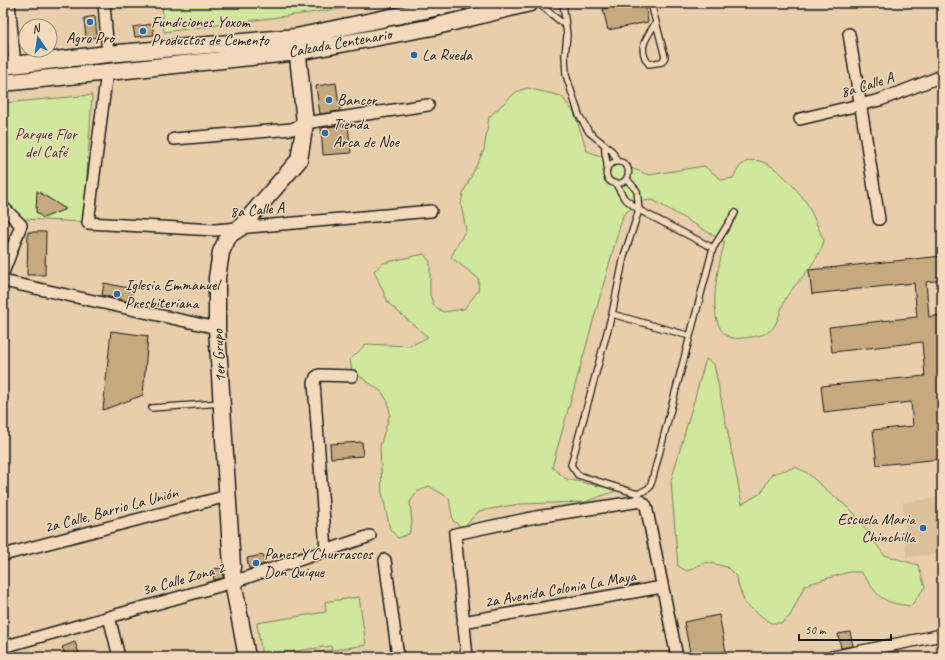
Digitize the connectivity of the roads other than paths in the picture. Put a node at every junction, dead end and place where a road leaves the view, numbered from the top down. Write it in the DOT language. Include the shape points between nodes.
graph roads {
  1 [pos="9,3"];
  2 [pos="104,3"];
  3 [pos="458,3"];
  4 [pos="530,3"];
  5 [pos="538,3"];
  6 [pos="563,3"];
  7 [pos="651,3"];
  8 [pos="655,24"];
  9 [pos="566,26"];
  10 [pos="850,34"];
  11 [pos="297,44"];
  12 [pos="108,54"];
  13 [pos="9,66"];
  14 [pos="107,71"];
  15 [pos="942,76"];
  16 [pos="3,83"];
  17 [pos="860,104"];
  18 [pos="428,105"];
  19 [pos="800,119"];
  20 [pos="305,123"];
  21 [pos="174,139"];
  22 [pos="605,147"];
  23 [pos="617,161"];
  24 [pos="608,166"];
  25 [pos="627,179"];
  26 [pos="616,184"];
  27 [pos="3,207"];
  28 [pos="639,210"];
  29 [pos="431,211"];
  30 [pos="736,213"];
  31 [pos="879,218"];
  32 [pos="240,228"];
  33 [pos="713,248"];
  34 [pos="3,273"];
  35 [pos="3,281"];
  36 [pos="612,314"];
  37 [pos="217,328"];
  38 [pos="690,336"];
  39 [pos="352,376"];
  40 [pos="222,403"];
  41 [pos="152,408"];
  42 [pos="227,496"];
  43 [pos="370,536"];
  44 [pos="326,550"];
  45 [pos="3,555"];
  46 [pos="385,560"];
  47 [pos="233,582"];
  48 [pos="662,587"];
  49 [pos="109,616"];
  50 [pos="463,622"];
  51 [pos="942,635"];
  52 [pos="3,647"];
  53 [pos="119,657"];
  54 [pos="247,657"];
  55 [pos="398,657"];
  56 [pos="467,657"];
  57 [pos="677,657"];
  58 [pos="832,657"];
  1 -- 13 [label="street"];
  2 -- 12 [label="street"];
  3 -- 11 [label="main road, Calzada Centenario"];
  4 -- 11 [label="main road, Calzada Centenario" via="432,27"];
  5 -- 9 [label="lane"];
  6 -- 9 [label="lane"];
  7 -- 8 [label="lane"];
  8 -- 8 [label="lane" via="664,57 662,62 649,64 642,48 644,40"];
  9 -- 22 [label="lane" via="566,75 579,115 589,132"];
  10 -- 17 [label="street"];
  11 -- 12 [label="main road, Calzada Centenario"];
  11 -- 14 [label="main road, Calzada Centenario"];
  11 -- 20 [label="main road, 1er Grupo"];
  12 -- 13 [label="main road, Calzada Centenario"];
  14 -- 16 [label="main road, Calzada Centenario"];
  14 -- 32 [label="street, 8a Calle A" via="88,223 215,230"];
  15 -- 17 [label="street, 8a Calle A" via="880,100"];
  17 -- 19 [label="street, 8a Calle A"];
  17 -- 31 [label="street"];
  18 -- 20 [label="street"];
  20 -- 21 [label="street" via="292,129"];
  20 -- 32 [label="main road, 1er Grupo" via="299,160"];
  22 -- 23 [label="lane" via="612,151"];
  22 -- 24 [label="lane" via="604,156"];
  23 -- 24 [label="lane"];
  23 -- 25 [label="lane" via="623,162 627,167"];
  24 -- 26 [label="lane" via="607,178"];
  25 -- 26 [label="lane"];
  25 -- 28 [label="lane" via="637,190"];
  26 -- 28 [label="lane" via="624,198"];
  27 -- 34 [label="street" via="22,225"];
  28 -- 33 [label="lane"];
  28 -- 36 [label="lane" via="624,256"];
  29 -- 32 [label="street, 8a Calle A"];
  30 -- 33 [label="lane"];
  32 -- 37 [label="main road, 1er Grupo" via="229,235 221,252 216,278"];
  33 -- 38 [label="lane"];
  35 -- 37 [label="street"];
  36 -- 38 [label="lane"];
  36 -- 38 [label="lane" via="571,466 578,475 638,494 648,488 652,481"];
  37 -- 40 [label="main road, 1er Grupo"];
  39 -- 44 [label="street" via="319,375 314,383"];
  40 -- 41 [label="lane"];
  40 -- 42 [label="main road, 1er Grupo"];
  42 -- 45 [label="street, 2a Calle, Barrio La Unión"];
  42 -- 47 [label="main road, 1er Grupo"];
  43 -- 44 [label="street, 3a Calle Zona 2"];
  44 -- 47 [label="street, 3a Calle Zona 2"];
  46 -- 55 [label="street"];
  47 -- 49 [label="street, 3a Calle Zona 2"];
  47 -- 54 [label="main road, 1er Grupo"];
  48 -- 50 [label="street, 2a Avenida Colonia La Maya"];
  48 -- 50 [label="street" via="646,506 641,501 536,517 458,532 454,538"];
  48 -- 57 [label="street"];
  49 -- 52 [label="street, 3a Calle Zona 2"];
  49 -- 53 [label="street"];
  50 -- 56 [label="street"];
  51 -- 58 [label="street"];
}
